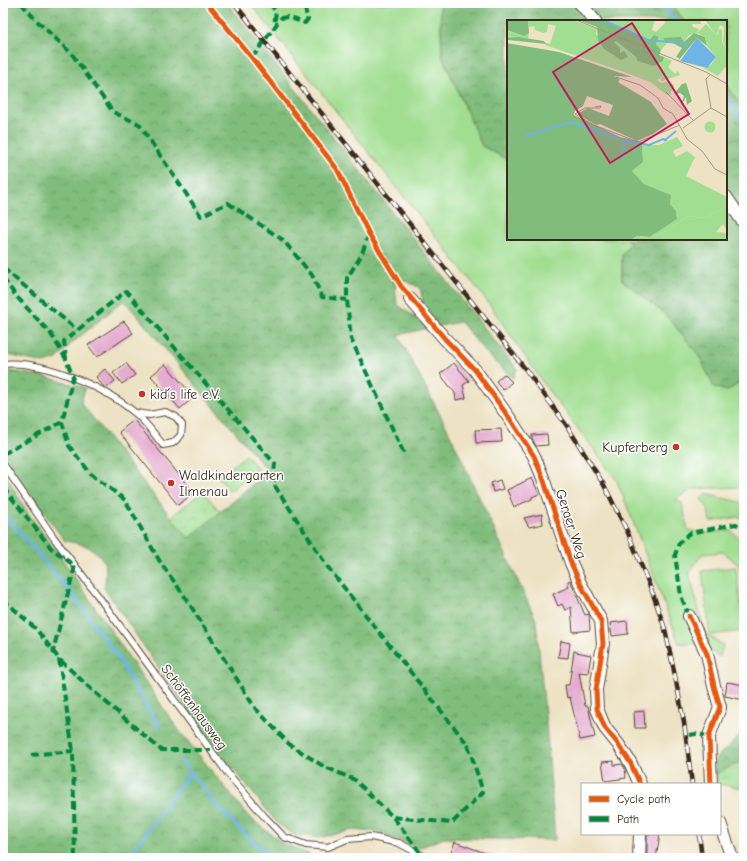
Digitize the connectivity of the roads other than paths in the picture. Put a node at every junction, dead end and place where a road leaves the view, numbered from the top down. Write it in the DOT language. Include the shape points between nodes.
graph roads {
  1 [pos="580,3"];
  2 [pos="594,20"];
  3 [pos="727,198"];
  4 [pos="744,223"];
  5 [pos="410,299"];
  6 [pos="3,364"];
  7 [pos="136,413"];
  8 [pos="3,464"];
  9 [pos="689,616"];
  10 [pos="640,783"];
  11 [pos="711,783"];
  12 [pos="721,826"];
  13 [pos="640,835"];
  14 [pos="427,858"];
  15 [pos="639,858"];
  16 [pos="732,858"];
  1 -- 2 [label="street"];
  3 -- 4 [label="street"];
  5 -- 10 [label="street, Geraer Weg" via="474,370 534,456 571,563 601,621 603,644 596,690 597,709 605,728 630,762"];
  6 -- 7 [label="lane" via="28,365 63,373 118,400"];
  7 -- 7 [label="lane" via="149,415 165,412 176,417 182,425 181,435 173,443 163,445"];
  8 -- 14 [label="lane, Schöffenhausweg" via="54,538 229,775 284,837 306,845 328,847 347,839 371,837 398,844"];
  9 -- 11 [label="street" via="707,654 720,707 709,736"];
  12 -- 16 [label="street"];
  13 -- 15 [label="street"];
}
